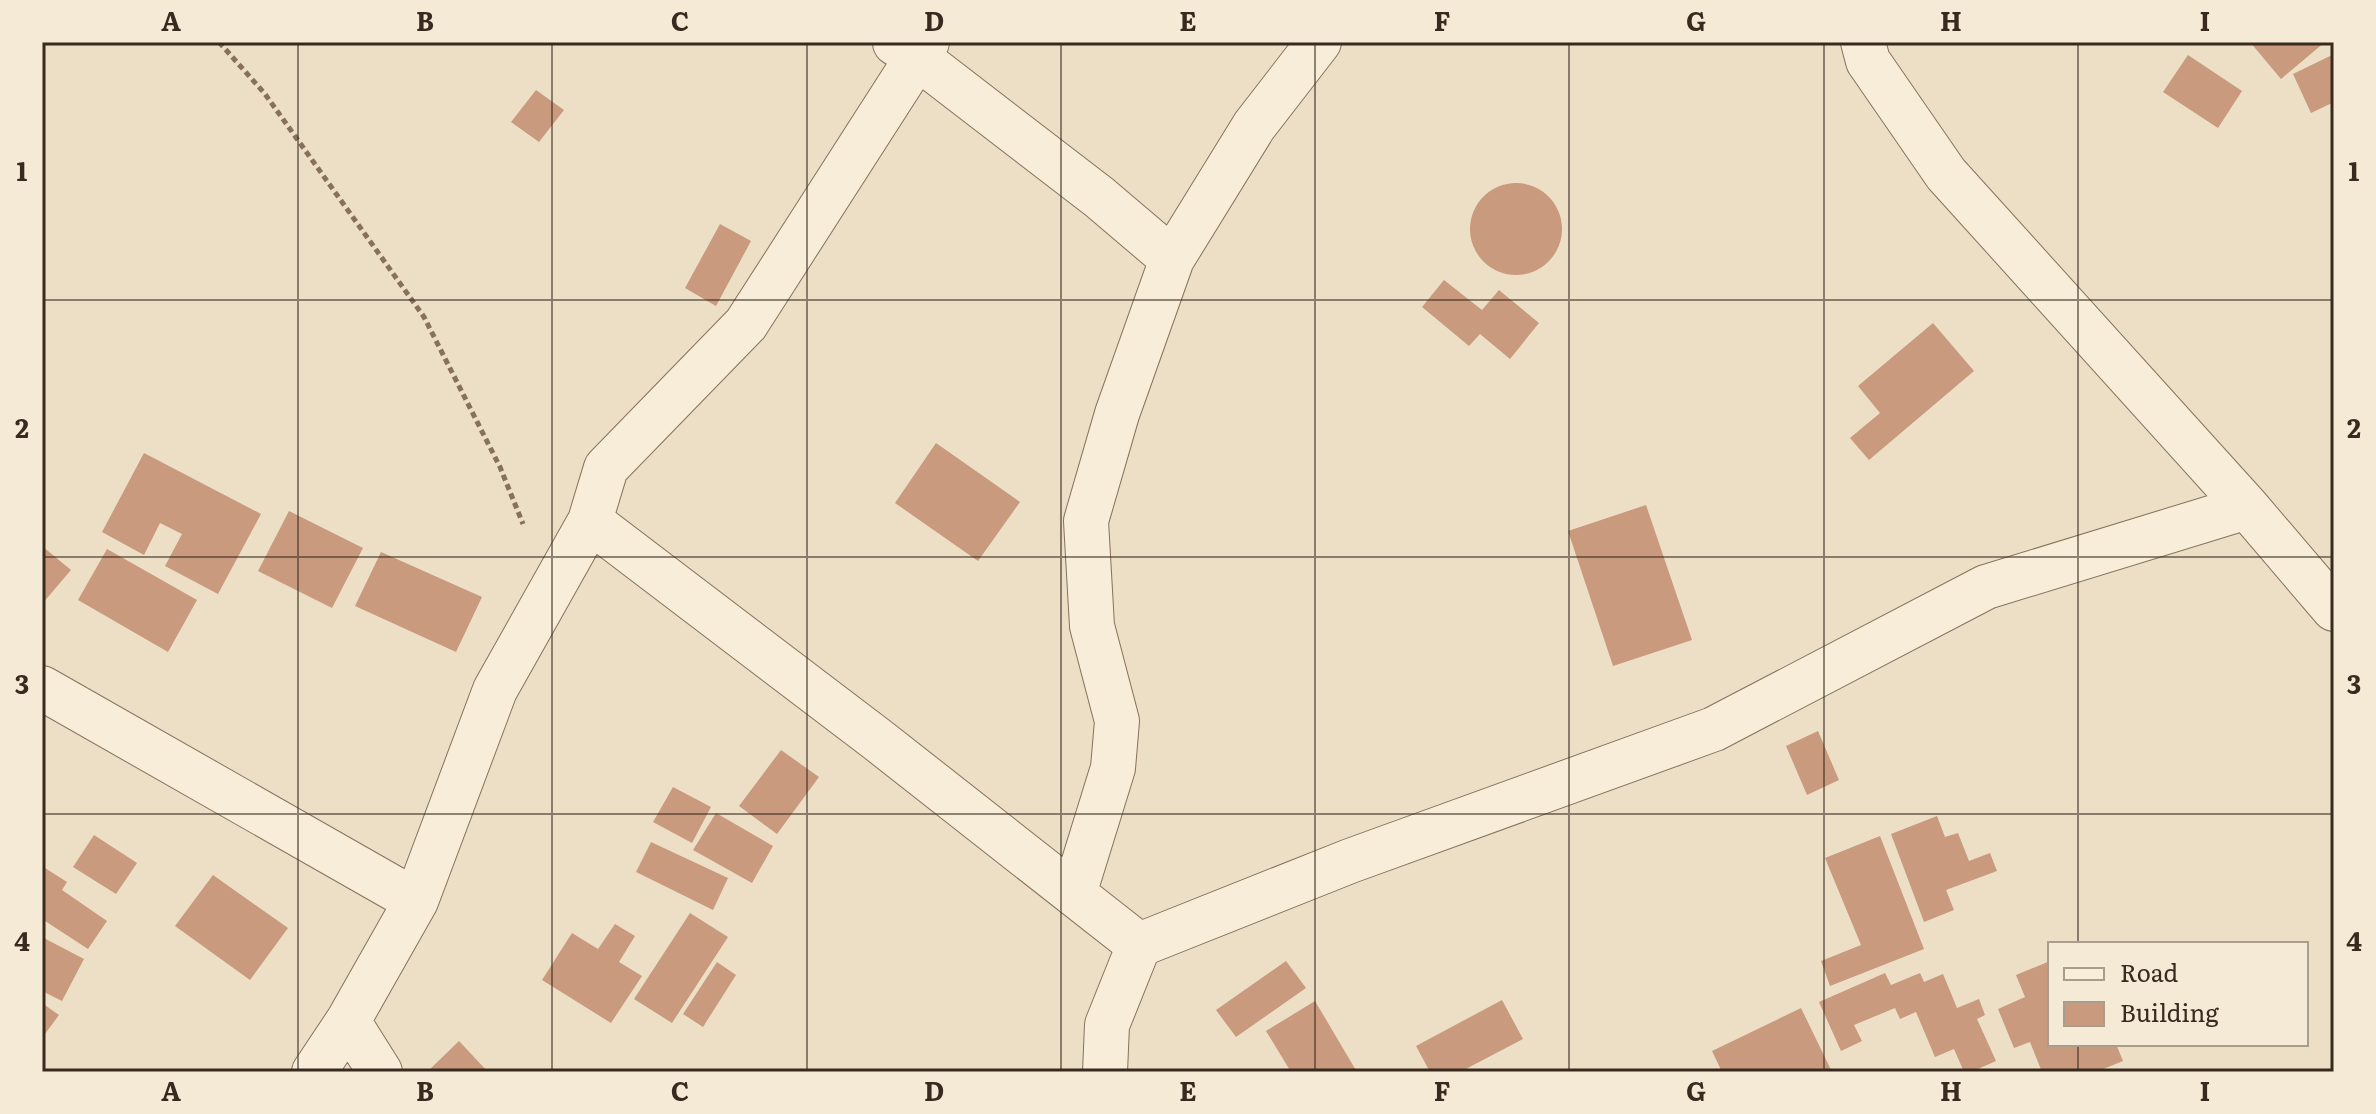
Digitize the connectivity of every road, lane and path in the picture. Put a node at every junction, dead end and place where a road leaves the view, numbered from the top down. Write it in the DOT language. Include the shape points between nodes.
graph roads {
  1 [pos="219,42"];
  2 [pos="1319,42"];
  3 [pos="1863,42"];
  4 [pos="912,47"];
  5 [pos="1172,259"];
  6 [pos="2247,507"];
  7 [pos="590,521"];
  8 [pos="526,531"];
  9 [pos="2334,609"];
  10 [pos="42,688"];
  11 [pos="1074,894"];
  12 [pos="416,901"];
  13 [pos="1139,945"];
  14 [pos="348,1021"];
  15 [pos="314,1072"];
  16 [pos="380,1072"];
  17 [pos="1105,1072"];
  1 -- 8 [label="path" via="265,94 424,317 500,467"];
  2 -- 5 [label="street" via="1254,126"];
  3 -- 6 [label="street" via="1868,61 1946,174"];
  4 -- 5 [label="street"];
  4 -- 7 [label="street" via="746,324 606,468"];
  5 -- 11 [label="street" via="1086,521 1092,626 1117,721 1113,768"];
  6 -- 9 [label="street"];
  6 -- 13 [label="street" via="1986,587 1714,729 1350,861"];
  7 -- 11 [label="street"];
  7 -- 12 [label="street" via="495,690"];
  10 -- 12 [label="street"];
  11 -- 13 [label="street"];
  12 -- 14 [label="street"];
  13 -- 17 [label="street" via="1107,1025"];
  14 -- 15 [label="street"];
  14 -- 16 [label="street"];
}
